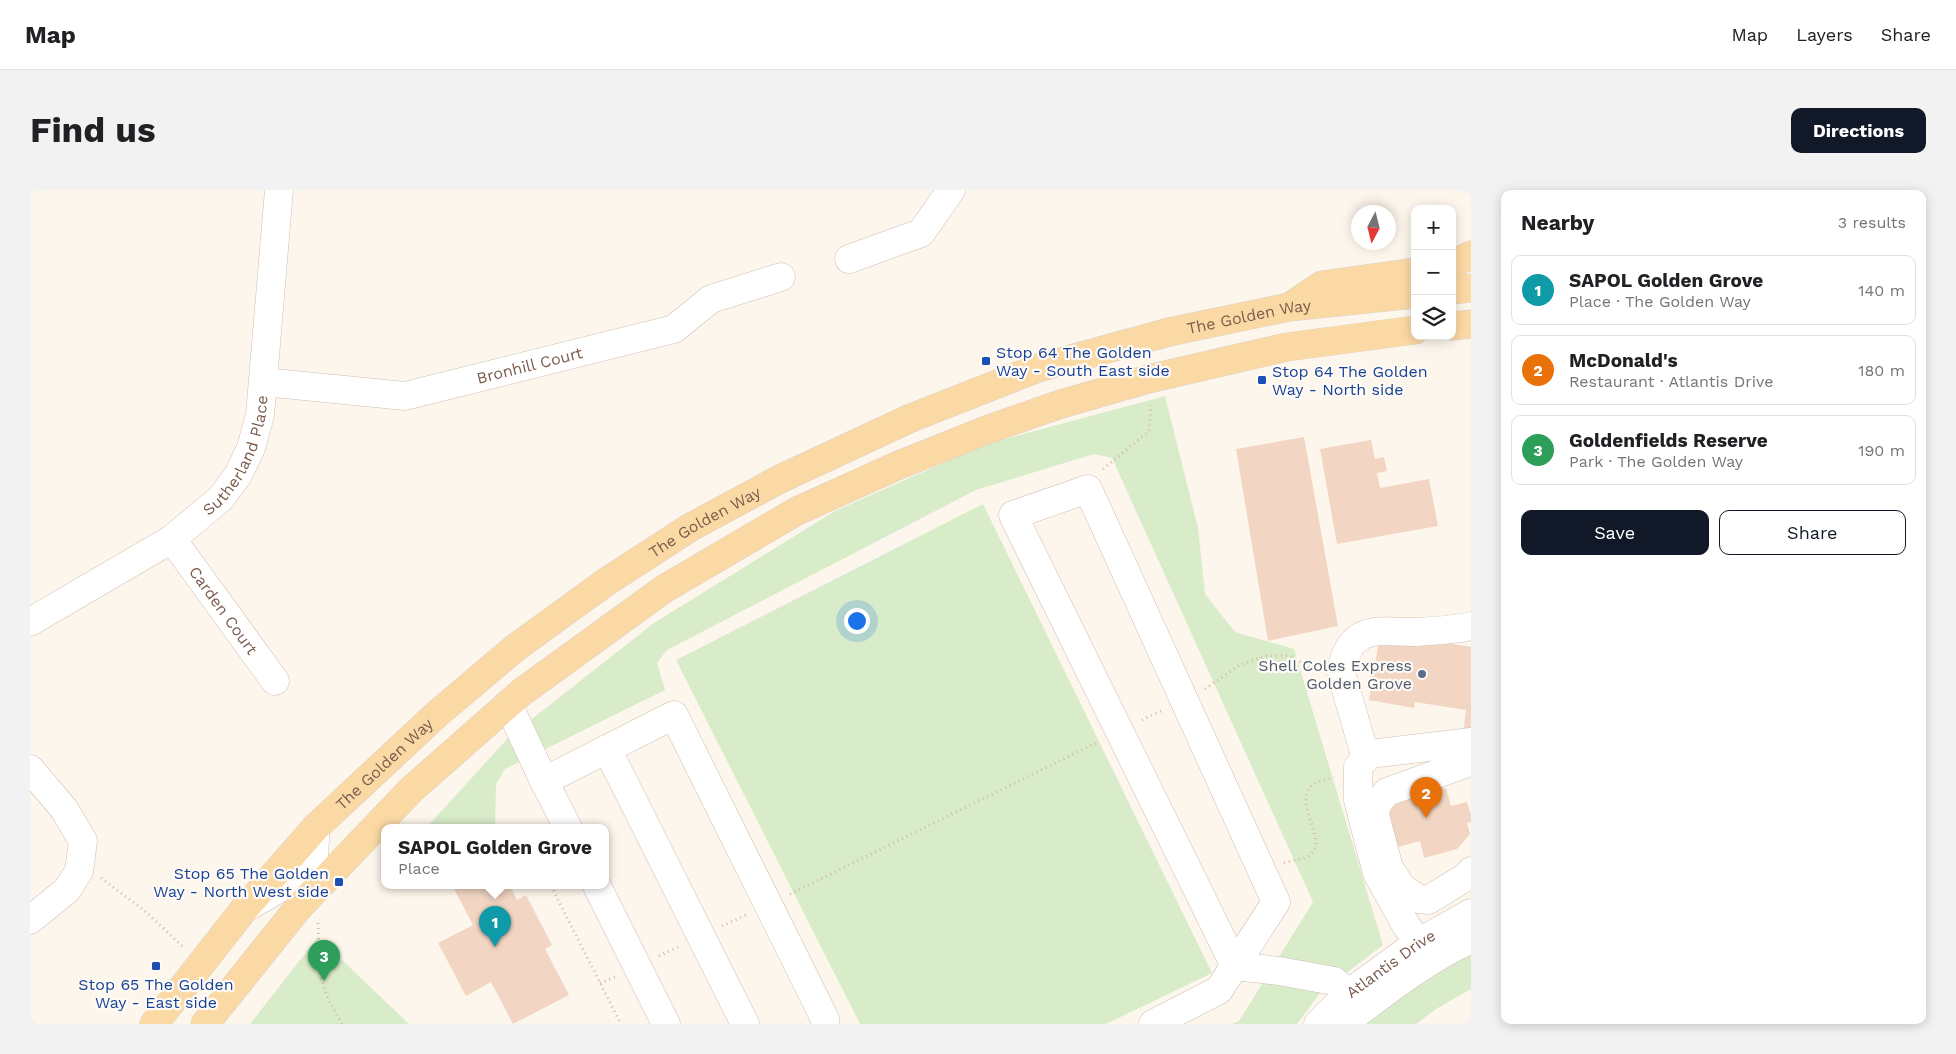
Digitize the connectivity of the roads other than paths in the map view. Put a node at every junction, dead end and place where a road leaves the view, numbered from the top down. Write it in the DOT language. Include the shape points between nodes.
graph roads {
  1 [pos="279,190"];
  2 [pos="951,190"];
  3 [pos="1471,255"];
  4 [pos="849,259"];
  5 [pos="1456,262"];
  6 [pos="1411,273"];
  7 [pos="781,277"];
  8 [pos="1471,288"];
  9 [pos="1456,290"];
  10 [pos="1411,294"];
  11 [pos="1289,307"];
  12 [pos="1411,331"];
  13 [pos="264,382"];
  14 [pos="172,539"];
  15 [pos="30,622"];
  16 [pos="1471,626"];
  17 [pos="275,681"];
  18 [pos="508,704"];
  19 [pos="607,749"];
  20 [pos="1465,757"];
  21 [pos="1366,758"];
  22 [pos="30,769"];
  23 [pos="544,782"];
  24 [pos="566,824"];
  25 [pos="316,828"];
  26 [pos="1471,861"];
  27 [pos="1471,871"];
  28 [pos="322,883"];
  29 [pos="1402,888"];
  30 [pos="598,889"];
  31 [pos="245,908"];
  32 [pos="1471,914"];
  33 [pos="30,920"];
  34 [pos="1471,939"];
  35 [pos="1426,950"];
  36 [pos="1235,966"];
  37 [pos="1349,993"];
  38 [pos="154,1024"];
  39 [pos="205,1024"];
  40 [pos="666,1024"];
  41 [pos="745,1024"];
  42 [pos="824,1024"];
  43 [pos="1153,1024"];
  44 [pos="1318,1024"];
  45 [pos="1343,1024"];
  1 -- 13 [label="street, Sutherland Place"];
  2 -- 4 [label="street" via="921,233"];
  3 -- 5 [label="main road"];
  6 -- 11 [label="main road" via="1322,284"];
  7 -- 13 [label="street, Bronhill Court" via="711,299 674,329 405,396"];
  8 -- 9 [label="main road"];
  10 -- 11 [label="main road, The Golden Way"];
  11 -- 25 [label="main road, The Golden Way" via="1169,332 1038,368 911,418 780,479 691,527 606,582 515,648 437,714"];
  12 -- 18 [label="main road" via="1287,347 1148,379 1061,404 899,465 797,511 664,590"];
  13 -- 14 [label="street, Sutherland Place" via="251,448 238,475 221,498"];
  14 -- 15 [label="street, Sutherland Place"];
  14 -- 17 [label="street, Carden Court"];
  16 -- 21 [label="street" via="1380,632 1361,636 1351,646 1343,660 1341,674"];
  18 -- 23 [label="street"];
  18 -- 28 [label="main road" via="411,790"];
  19 -- 23 [label="street"];
  19 -- 41 [label="street"];
  19 -- 42 [label="street" via="674,715 825,1019"];
  20 -- 21 [label="street" via="1370,754"];
  20 -- 29 [label="street" via="1387,792 1377,804 1375,815 1389,868"];
  21 -- 35 [label="street" via="1358,767 1358,800 1377,873 1401,919"];
  22 -- 33 [label="street" via="64,809 83,841 79,871 67,890"];
  23 -- 24 [label="street"];
  25 -- 28 [label="street" via="313,868"];
  25 -- 31 [label="main road, The Golden Way"];
  26 -- 29 [label="street" via="1460,864 1421,888"];
  27 -- 29 [label="street" via="1428,900 1418,899"];
  28 -- 31 [label="street" via="304,878 288,883"];
  28 -- 39 [label="main road"];
  30 -- 40 [label="street"];
  31 -- 38 [label="main road, The Golden Way"];
  32 -- 35 [label="street, Atlantis Drive"];
  34 -- 35 [label="street, Atlantis Drive"];
  35 -- 37 [label="street, Atlantis Drive"];
  35 -- 45 [label="street, Atlantis Drive"];
  36 -- 36 [label="street" via="1120,732 1013,515 1088,489 1276,902"];
  36 -- 37 [label="street" via="1334,981"];
  36 -- 43 [label="street" via="1219,990"];
  37 -- 44 [label="street, Atlantis Drive"];
}
